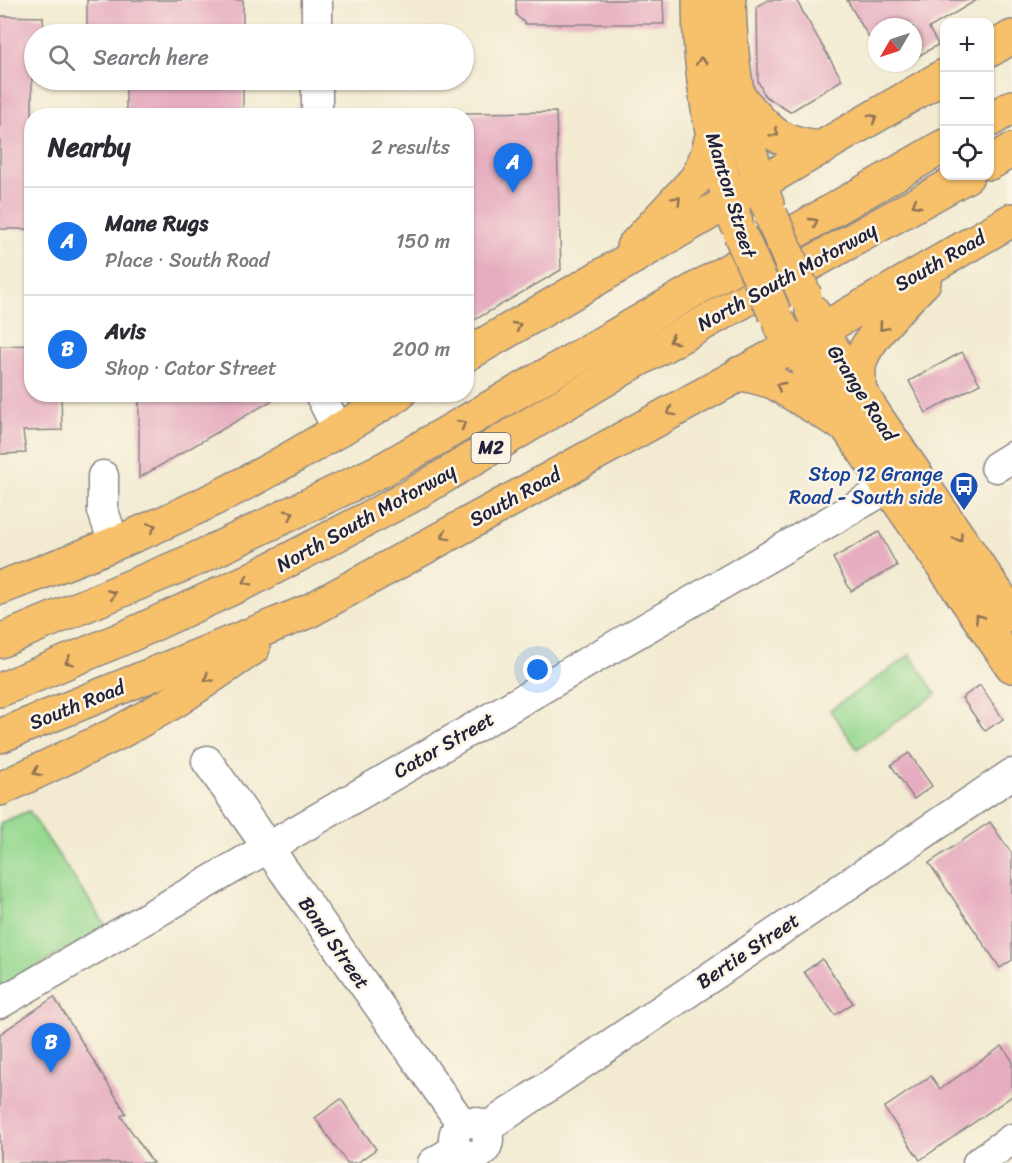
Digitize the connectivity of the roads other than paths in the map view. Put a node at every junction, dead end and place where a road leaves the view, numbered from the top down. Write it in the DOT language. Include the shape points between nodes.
graph roads {
  1 [pos="317,0"];
  2 [pos="699,0"];
  3 [pos="729,0"];
  4 [pos="317,24"];
  5 [pos="1012,37"];
  6 [pos="994,48"];
  7 [pos="940,79"];
  8 [pos="317,90"];
  9 [pos="738,96"];
  10 [pos="1012,107"];
  11 [pos="317,108"];
  12 [pos="994,118"];
  13 [pos="712,136"];
  14 [pos="823,148"];
  15 [pos="940,149"];
  16 [pos="1012,150"];
  17 [pos="994,161"];
  18 [pos="960,180"];
  19 [pos="765,200"];
  20 [pos="730,202"];
  21 [pos="1012,220"];
  22 [pos="952,254"];
  23 [pos="608,273"];
  24 [pos="821,329"];
  25 [pos="792,345"];
  26 [pos="474,350"];
  27 [pos="740,373"];
  28 [pos="860,392"];
  29 [pos="324,402"];
  30 [pos="385,402"];
  31 [pos="848,428"];
  32 [pos="338,430"];
  33 [pos="103,476"];
  34 [pos="889,487"];
  35 [pos="114,543"];
  36 [pos="0,588"];
  37 [pos="309,611"];
  38 [pos="1012,615"];
  39 [pos="0,641"];
  40 [pos="1012,666"];
  41 [pos="0,690"];
  42 [pos="0,736"];
  43 [pos="207,761"];
  44 [pos="1012,774"];
  45 [pos="0,789"];
  46 [pos="267,847"];
  47 [pos="0,1004"];
  48 [pos="1012,1139"];
  49 [pos="468,1147"];
  50 [pos="978,1163"];
  1 -- 4 [label="street"];
  13 -- 2 [label="main road, Manton Street, one-way" via="700,54"];
  3 -- 9 [label="main road, Manton Street"];
  5 -- 6 [label="main road"];
  14 -- 7 [label="main road, one-way"];
  8 -- 11 [label="street"];
  9 -- 14 [label="main road, one-way" via="778,137 801,146"];
  9 -- 19 [label="main road, Manton Street"];
  10 -- 12 [label="main road"];
  13 -- 20 [label="main road, Manton Street"];
  23 -- 13 [label="main road, one-way" via="693,184"];
  14 -- 19 [label="main road"];
  39 -- 15 [label="main road, North South Motorway / M2, one-way" via="194,560 384,469"];
  16 -- 17 [label="main road"];
  18 -- 41 [label="main road, North South Motorway / M2, one-way" via="629,365 409,497 250,580"];
  19 -- 20 [label="main road"];
  19 -- 24 [label="main road, Grange Road, bridge"];
  20 -- 23 [label="main road"];
  20 -- 25 [label="main road, Manton Street, bridge" via="740,234"];
  21 -- 22 [label="main road, South Road"];
  22 -- 24 [label="main road, South Road"];
  22 -- 28 [label="main road, one-way" via="867,346 858,376"];
  26 -- 23 [label="main road, one-way"];
  24 -- 25 [label="main road, South Road"];
  24 -- 28 [label="main road, Grange Road"];
  25 -- 27 [label="main road, South Road"];
  25 -- 31 [label="main road, Grange Road"];
  31 -- 27 [label="main road, one-way" via="773,382"];
  27 -- 37 [label="main road, South Road, one-way"];
  28 -- 38 [label="main road, Grange Road, one-way"];
  29 -- 32 [label="street"];
  30 -- 32 [label="main road"];
  31 -- 34 [label="main road, Grange Road"];
  35 -- 32 [label="main road, one-way" via="220,496"];
  33 -- 35 [label="street" via="103,511"];
  40 -- 34 [label="main road, Grange Road, one-way"];
  34 -- 46 [label="street, Cator Street"];
  35 -- 36 [label="main road"];
  37 -- 42 [label="main road, South Road"];
  37 -- 45 [label="main road, one-way" via="175,701"];
  43 -- 46 [label="street, Bond Street"];
  44 -- 49 [label="street, Bertie Street"];
  46 -- 47 [label="street, Cator Street"];
  46 -- 49 [label="street, Bond Street"];
  48 -- 50 [label="street"];
}
